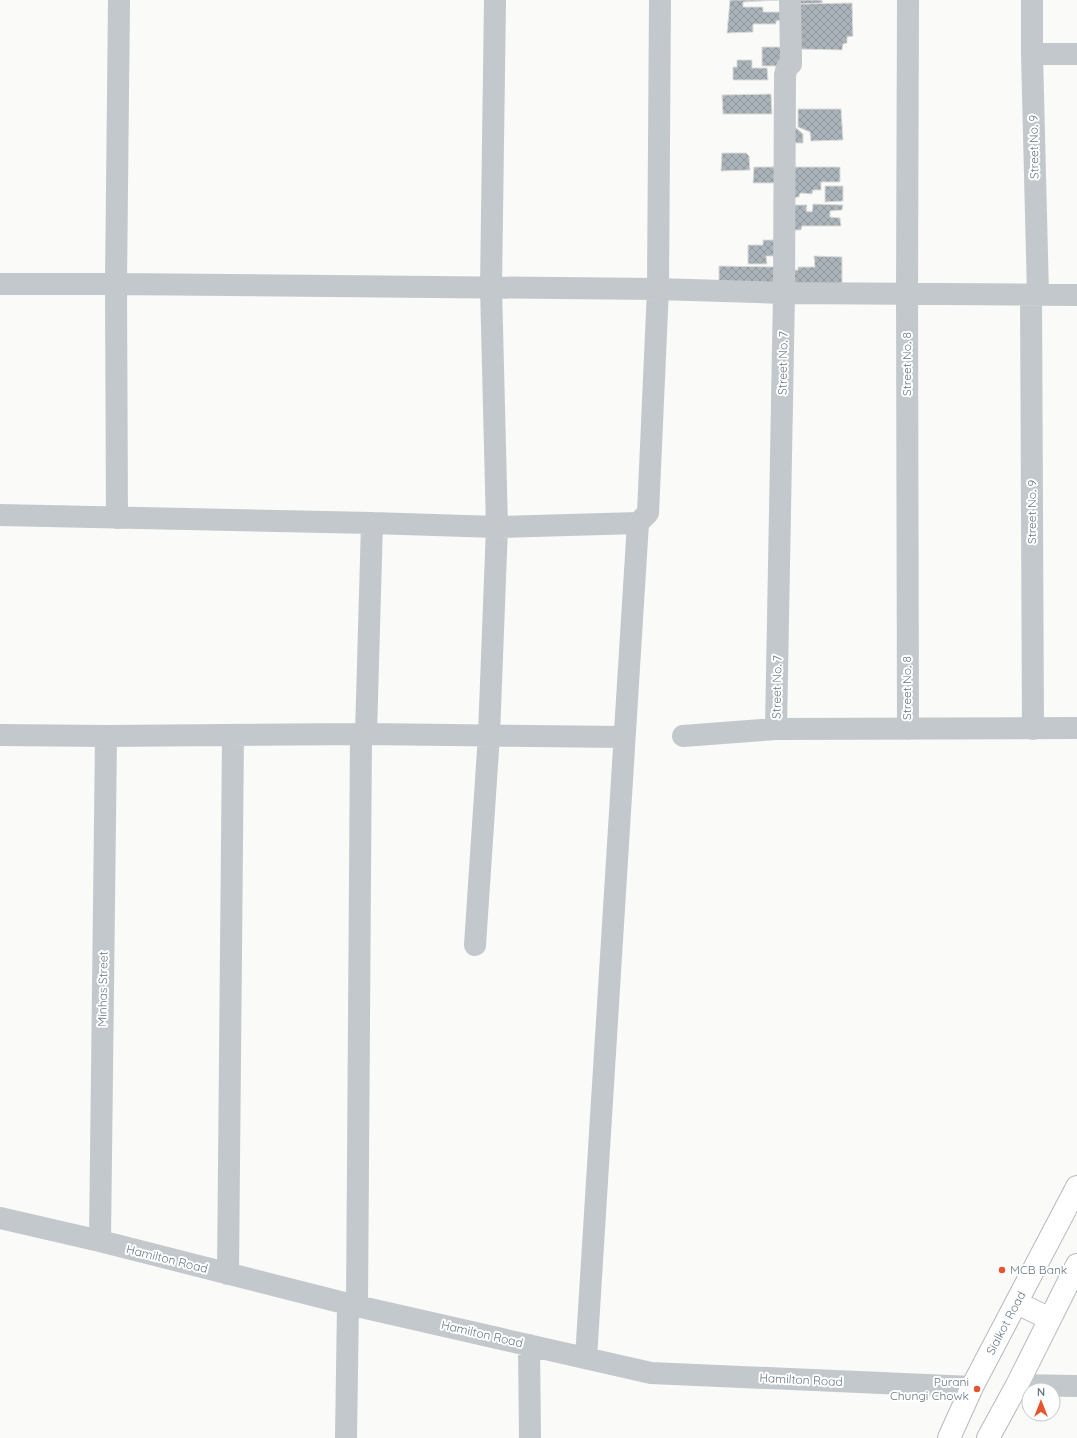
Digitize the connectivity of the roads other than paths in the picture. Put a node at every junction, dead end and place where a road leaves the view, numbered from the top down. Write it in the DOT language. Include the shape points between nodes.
graph roads {
  1 [pos="119,0"];
  2 [pos="495,0"];
  3 [pos="660,0"];
  4 [pos="790,0"];
  5 [pos="908,0"];
  6 [pos="1032,0"];
  7 [pos="1032,54"];
  8 [pos="1077,54"];
  9 [pos="0,284"];
  10 [pos="116,284"];
  11 [pos="491,287"];
  12 [pos="658,289"];
  13 [pos="784,293"];
  14 [pos="906,293"];
  15 [pos="1034,295"];
  16 [pos="1077,295"];
  17 [pos="0,515"];
  18 [pos="117,518"];
  19 [pos="372,523"];
  20 [pos="638,523"];
  21 [pos="497,527"];
  22 [pos="1077,728"];
  23 [pos="776,729"];
  24 [pos="908,729"];
  25 [pos="1033,729"];
  26 [pos="363,734"];
  27 [pos="0,735"];
  28 [pos="233,735"];
  29 [pos="490,735"];
  30 [pos="106,736"];
  31 [pos="683,736"];
  32 [pos="624,737"];
  33 [pos="475,945"];
  34 [pos="1077,1187"];
  35 [pos="0,1218"];
  36 [pos="100,1242"];
  37 [pos="1077,1265"];
  38 [pos="228,1274"];
  39 [pos="1017,1303"];
  40 [pos="352,1305"];
  41 [pos="1050,1319"];
  42 [pos="529,1345"];
  43 [pos="586,1358"];
  44 [pos="1017,1385"];
  45 [pos="1077,1386"];
  46 [pos="972,1387"];
  47 [pos="346,1438"];
  48 [pos="530,1438"];
  49 [pos="949,1438"];
  50 [pos="988,1438"];
  1 -- 10 [label="street"];
  2 -- 11 [label="street"];
  3 -- 12 [label="street"];
  4 -- 13 [label="street, Street No. 7" via="791,64 786,67 785,75"];
  5 -- 14 [label="street, Street No. 8"];
  6 -- 7 [label="street, Street No. 9"];
  7 -- 8 [label="street"];
  7 -- 15 [label="street, Street No. 9"];
  9 -- 10 [label="street"];
  10 -- 11 [label="street"];
  10 -- 18 [label="street"];
  11 -- 12 [label="street"];
  11 -- 21 [label="street"];
  12 -- 13 [label="street"];
  12 -- 20 [label="street" via="648,513"];
  13 -- 14 [label="street"];
  13 -- 23 [label="street, Street No. 7"];
  14 -- 15 [label="street"];
  14 -- 24 [label="street, Street No. 8"];
  15 -- 16 [label="street"];
  15 -- 25 [label="street, Street No. 9"];
  17 -- 18 [label="street"];
  18 -- 19 [label="street"];
  19 -- 21 [label="street"];
  19 -- 26 [label="street"];
  20 -- 21 [label="street"];
  20 -- 32 [label="street"];
  21 -- 29 [label="street"];
  22 -- 25 [label="street"];
  23 -- 24 [label="street"];
  23 -- 31 [label="street"];
  24 -- 25 [label="street"];
  26 -- 28 [label="street"];
  26 -- 29 [label="street"];
  26 -- 40 [label="street"];
  27 -- 30 [label="street"];
  28 -- 30 [label="street"];
  28 -- 38 [label="street"];
  29 -- 32 [label="street"];
  29 -- 33 [label="street"];
  30 -- 36 [label="street, Minhas Street"];
  32 -- 43 [label="street"];
  34 -- 39 [label="main road, Sialkot Road"];
  35 -- 36 [label="street, Hamilton Road"];
  36 -- 38 [label="street, Hamilton Road"];
  37 -- 41 [label="main road"];
  38 -- 40 [label="street, Hamilton Road"];
  39 -- 41 [label="main road"];
  39 -- 46 [label="main road, Sialkot Road"];
  40 -- 42 [label="street, Hamilton Road"];
  40 -- 47 [label="street"];
  41 -- 44 [label="main road"];
  42 -- 43 [label="street, Hamilton Road"];
  42 -- 48 [label="street"];
  43 -- 46 [label="street, Hamilton Road" via="651,1373"];
  44 -- 45 [label="street"];
  44 -- 50 [label="main road"];
  46 -- 49 [label="main road, Sialkot Road"];
}
